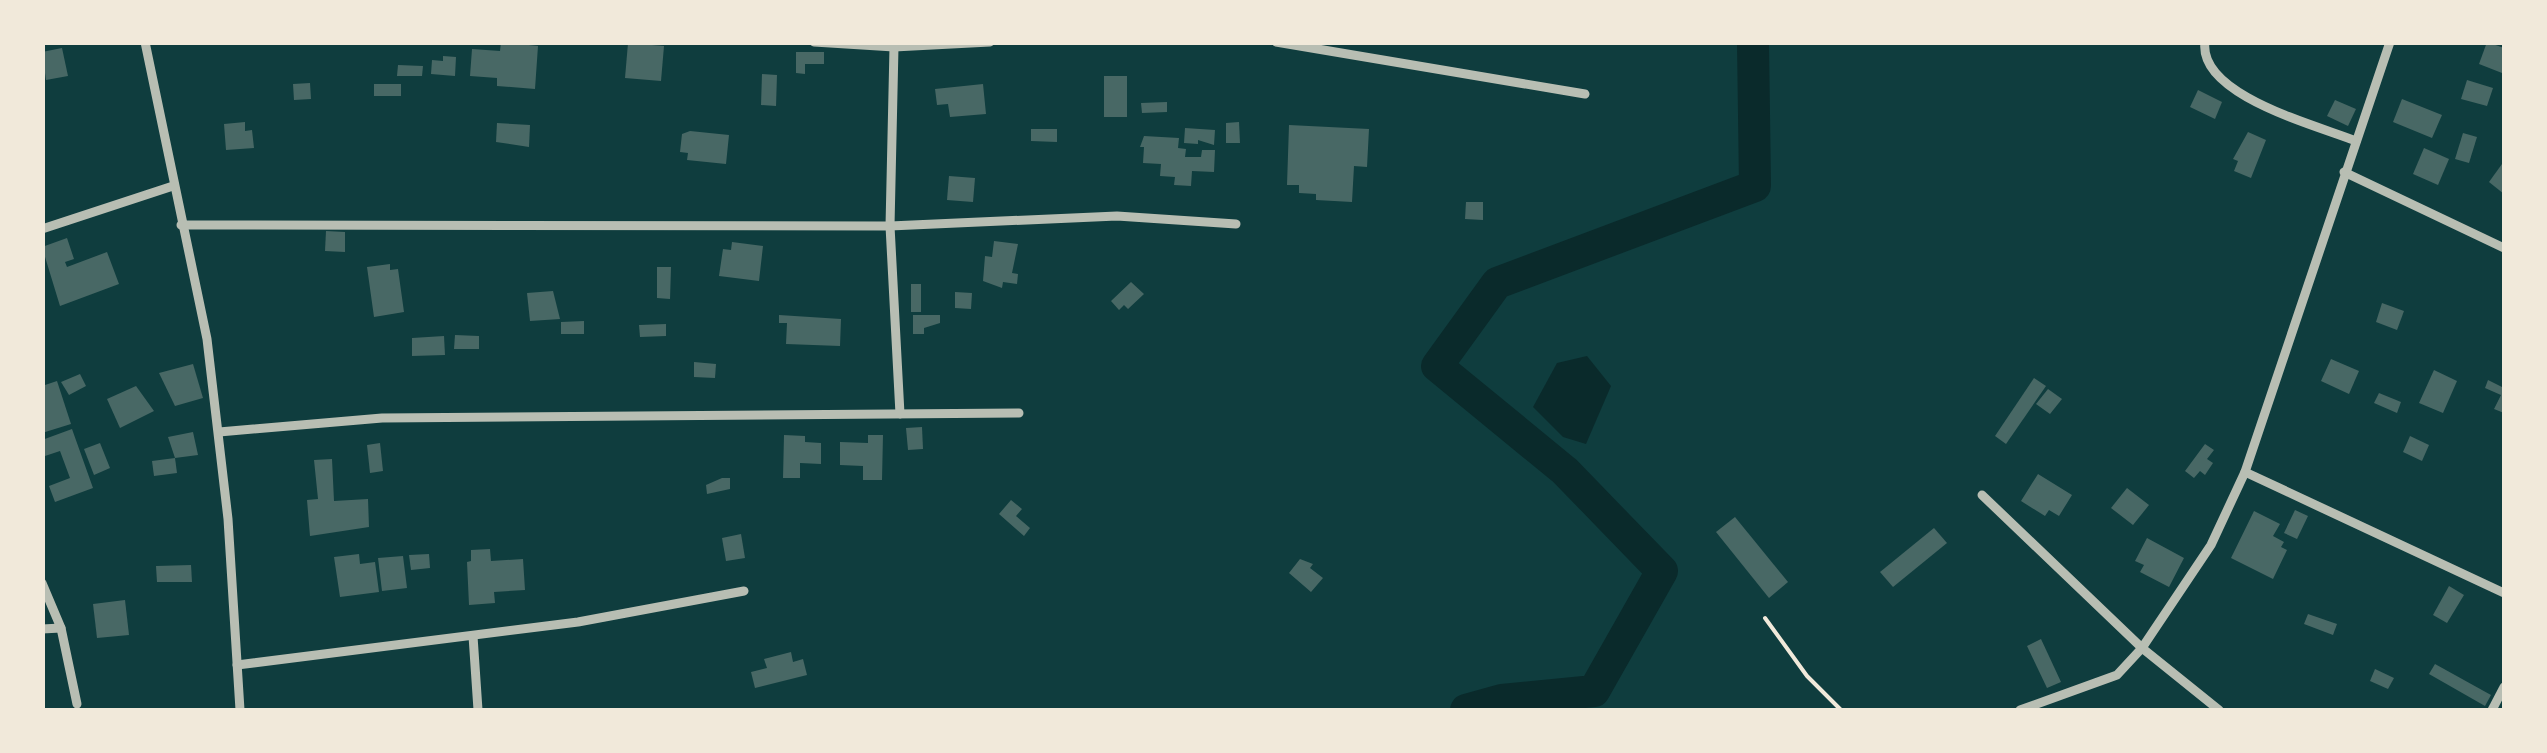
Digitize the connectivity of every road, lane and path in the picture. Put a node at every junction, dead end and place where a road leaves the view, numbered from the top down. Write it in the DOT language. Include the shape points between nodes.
graph roads {
  1 [pos="145,42"];
  2 [pos="814,42"];
  3 [pos="990,42"];
  4 [pos="1276,42"];
  5 [pos="2205,42"];
  6 [pos="2390,42"];
  7 [pos="894,48"];
  8 [pos="1585,94"];
  9 [pos="2356,141"];
  10 [pos="2344,172"];
  11 [pos="172,186"];
  12 [pos="1236,224"];
  13 [pos="181,225"];
  14 [pos="890,226"];
  15 [pos="42,228"];
  16 [pos="2504,248"];
  17 [pos="1019,413"];
  18 [pos="900,414"];
  19 [pos="219,432"];
  20 [pos="2245,472"];
  21 [pos="1982,495"];
  22 [pos="42,582"];
  23 [pos="744,591"];
  24 [pos="2504,593"];
  25 [pos="1764,618"];
  26 [pos="42,628"];
  27 [pos="61,628"];
  28 [pos="473,636"];
  29 [pos="2142,648"];
  30 [pos="237,665"];
  31 [pos="2504,687"];
  32 [pos="77,704"];
  33 [pos="240,710"];
  34 [pos="478,710"];
  35 [pos="1841,710"];
  36 [pos="2020,710"];
  37 [pos="2219,710"];
  38 [pos="2492,710"];
  1 -- 11 [label="street"];
  2 -- 7 [label="street"];
  3 -- 7 [label="street"];
  4 -- 8 [label="street"];
  5 -- 9 [label="street" via="2210,69 2228,90"];
  6 -- 9 [label="street"];
  7 -- 14 [label="street"];
  9 -- 10 [label="street"];
  10 -- 16 [label="street"];
  10 -- 20 [label="street"];
  11 -- 13 [label="street"];
  11 -- 15 [label="street"];
  12 -- 14 [label="street" via="1117,216"];
  13 -- 14 [label="street"];
  13 -- 19 [label="street" via="203,312"];
  14 -- 18 [label="street"];
  17 -- 18 [label="street"];
  18 -- 19 [label="street" via="382,418"];
  19 -- 30 [label="street"];
  20 -- 24 [label="street"];
  20 -- 29 [label="street" via="2212,545"];
  21 -- 29 [label="street"];
  22 -- 27 [label="street"];
  23 -- 28 [label="street"];
  25 -- 35 [label="path"];
  26 -- 27 [label="street"];
  27 -- 32 [label="street"];
  28 -- 30 [label="street"];
  28 -- 34 [label="street"];
  29 -- 36 [label="street" via="2117,675"];
  29 -- 37 [label="street"];
  30 -- 33 [label="street"];
  31 -- 38 [label="street"];
}
